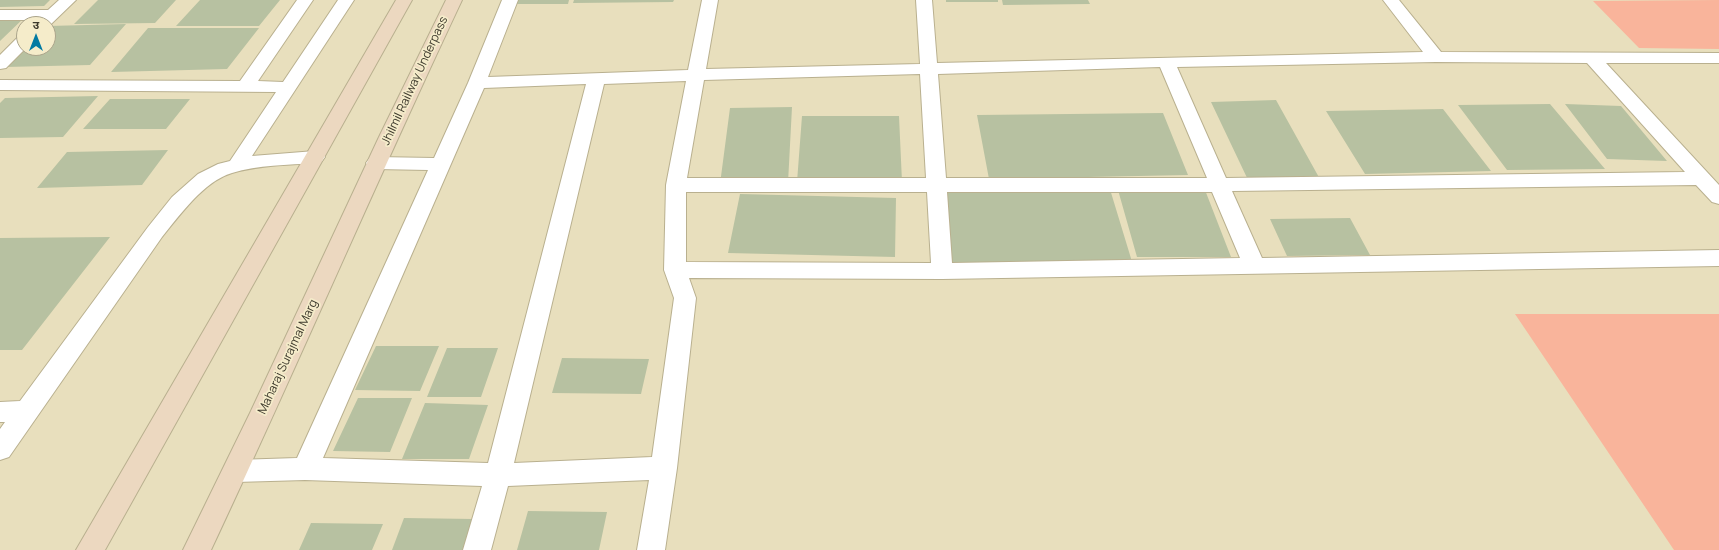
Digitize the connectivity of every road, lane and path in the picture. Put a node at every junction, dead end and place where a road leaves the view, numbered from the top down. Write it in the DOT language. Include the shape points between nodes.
graph roads {
  1 [pos="68,0"];
  2 [pos="305,0"];
  3 [pos="346,0"];
  4 [pos="404,0"];
  5 [pos="454,0"];
  6 [pos="510,0"];
  7 [pos="710,0"];
  8 [pos="924,0"];
  9 [pos="1391,0"];
  10 [pos="0,15"];
  11 [pos="16,16"];
  12 [pos="50,16"];
  13 [pos="16,49"];
  14 [pos="1436,58"];
  15 [pos="1591,58"];
  16 [pos="1716,60"];
  17 [pos="1166,62"];
  18 [pos="0,64"];
  19 [pos="928,69"];
  20 [pos="697,75"];
  21 [pos="596,80"];
  22 [pos="477,83"];
  23 [pos="0,85"];
  24 [pos="246,86"];
  25 [pos="289,87"];
  26 [pos="315,157"];
  27 [pos="376,163"];
  28 [pos="440,164"];
  29 [pos="236,166"];
  30 [pos="1702,178"];
  31 [pos="676,184"];
  32 [pos="935,184"];
  33 [pos="1220,184"];
  34 [pos="1719,197"];
  35 [pos="1719,258"];
  36 [pos="1254,265"];
  37 [pos="675,270"];
  38 [pos="942,271"];
  39 [pos="27,411"];
  40 [pos="0,412"];
  41 [pos="0,449"];
  42 [pos="664,468"];
  43 [pos="305,469"];
  44 [pos="236,471"];
  45 [pos="498,475"];
  46 [pos="90,550"];
  47 [pos="197,550"];
  48 [pos="477,550"];
  49 [pos="651,550"];
  1 -- 12 [label="street"];
  2 -- 24 [label="street"];
  3 -- 25 [label="street"];
  4 -- 26 [label="main road"];
  5 -- 27 [label="main road, Jhilmil Railway Underpass"];
  6 -- 22 [label="street"];
  7 -- 20 [label="street"];
  8 -- 19 [label="street"];
  9 -- 14 [label="street"];
  10 -- 11 [label="street"];
  13 -- 18 [label="street"];
  14 -- 15 [label="street"];
  14 -- 17 [label="street"];
  15 -- 16 [label="street"];
  15 -- 30 [label="street"];
  17 -- 19 [label="street"];
  17 -- 33 [label="street"];
  19 -- 20 [label="street"];
  19 -- 32 [label="street"];
  20 -- 21 [label="street"];
  20 -- 31 [label="street"];
  21 -- 22 [label="street"];
  21 -- 45 [label="street"];
  22 -- 28 [label="street"];
  23 -- 24 [label="street"];
  24 -- 25 [label="street"];
  25 -- 29 [label="street"];
  26 -- 29 [label="street"];
  26 -- 46 [label="main road"];
  27 -- 28 [label="street"];
  27 -- 44 [label="main road, Maharaj Surajmal Marg"];
  28 -- 43 [label="street"];
  29 -- 39 [label="street" via="225,168 205,179 179,202"];
  30 -- 33 [label="street"];
  30 -- 34 [label="street"];
  31 -- 32 [label="street"];
  31 -- 37 [label="street"];
  32 -- 33 [label="street"];
  32 -- 38 [label="street"];
  33 -- 36 [label="street"];
  35 -- 36 [label="street"];
  36 -- 38 [label="street"];
  37 -- 38 [label="street"];
  37 -- 42 [label="street" via="685,298"];
  39 -- 40 [label="street"];
  39 -- 41 [label="street"];
  42 -- 45 [label="street"];
  42 -- 49 [label="street"];
  43 -- 44 [label="street"];
  43 -- 45 [label="street"];
  44 -- 47 [label="main road, Maharaj Surajmal Marg"];
  45 -- 48 [label="street"];
}
